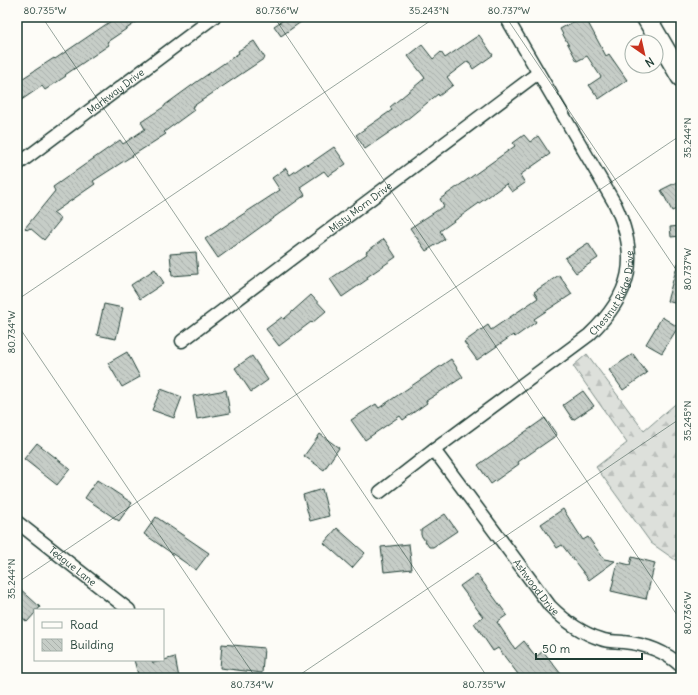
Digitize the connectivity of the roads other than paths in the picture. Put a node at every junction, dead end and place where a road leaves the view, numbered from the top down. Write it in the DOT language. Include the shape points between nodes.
graph roads {
  1 [pos="214,17"];
  2 [pos="506,17"];
  3 [pos="646,17"];
  4 [pos="538,73"];
  5 [pos="681,77"];
  6 [pos="17,165"];
  7 [pos="182,341"];
  8 [pos="434,450"];
  9 [pos="380,492"];
  10 [pos="17,522"];
  11 [pos="128,609"];
  12 [pos="681,666"];
  1 -- 6 [label="street, Markway Drive"];
  2 -- 4 [label="street, Chestnut Ridge Drive"];
  3 -- 5 [label="main road"];
  4 -- 7 [label="street, Misty Morn Drive"];
  4 -- 8 [label="street, Chestnut Ridge Drive" via="624,223 629,253 628,275 611,312 590,335"];
  8 -- 9 [label="street, Chestnut Ridge Drive"];
  8 -- 12 [label="street, Ashwood Drive" via="550,606 565,621 582,632 602,640 642,645 661,651"];
  10 -- 11 [label="street, Teague Lane"];
}
